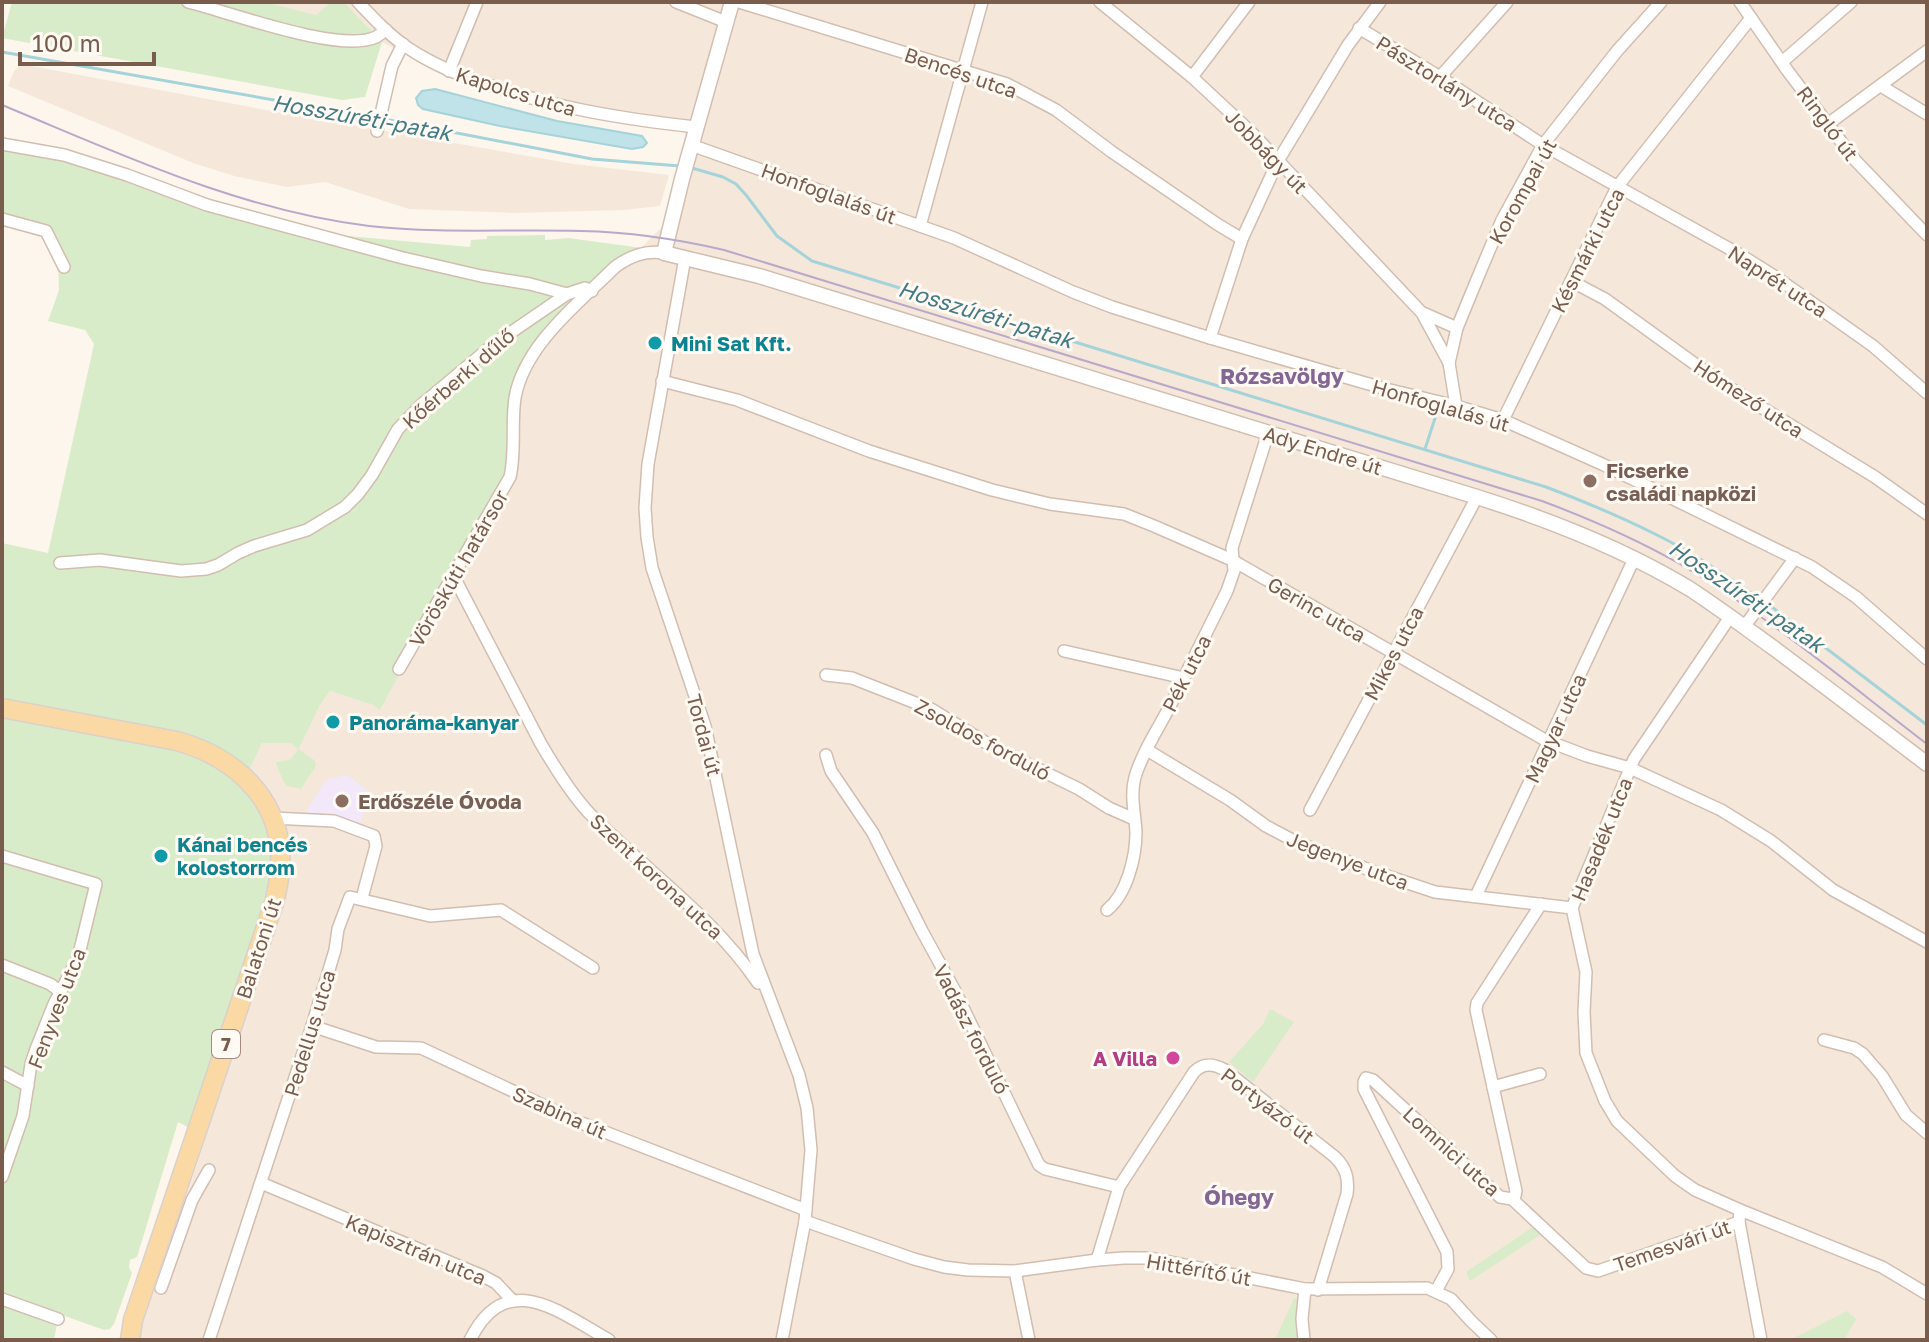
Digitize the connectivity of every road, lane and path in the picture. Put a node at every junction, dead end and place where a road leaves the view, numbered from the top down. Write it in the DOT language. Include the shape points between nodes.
graph roads {
  1 [pos="188,2"];
  2 [pos="358,2"];
  3 [pos="477,2"];
  4 [pos="676,2"];
  5 [pos="732,2"];
  6 [pos="739,2"];
  7 [pos="982,2"];
  8 [pos="1249,2"];
  9 [pos="1380,2"];
  10 [pos="1507,2"];
  11 [pos="1661,2"];
  12 [pos="1740,2"];
  13 [pos="1851,2"];
  14 [pos="1109,5"];
  15 [pos="1751,18"];
  16 [pos="726,22"];
  17 [pos="1359,28"];
  18 [pos="386,30"];
  19 [pos="403,44"];
  20 [pos="1927,51"];
  21 [pos="1782,62"];
  22 [pos="963,70"];
  23 [pos="449,71"];
  24 [pos="1192,77"];
  25 [pos="1440,77"];
  26 [pos="1881,86"];
  27 [pos="1927,114"];
  28 [pos="1828,124"];
  29 [pos="696,127"];
  30 [pos="377,128"];
  31 [pos="2,144"];
  32 [pos="691,145"];
  33 [pos="1543,145"];
  34 [pos="1278,161"];
  35 [pos="1617,187"];
  36 [pos="2,219"];
  37 [pos="920,226"];
  38 [pos="1927,235"];
  39 [pos="1242,239"];
  40 [pos="664,253"];
  41 [pos="685,258"];
  42 [pos="64,267"];
  43 [pos="1571,281"];
  44 [pos="592,291"];
  45 [pos="567,294"];
  46 [pos="1422,313"];
  47 [pos="1457,328"];
  48 [pos="1210,338"];
  49 [pos="1449,363"];
  50 [pos="662,381"];
  51 [pos="1927,393"];
  52 [pos="1456,406"];
  53 [pos="1503,420"];
  54 [pos="1268,433"];
  55 [pos="1477,497"];
  56 [pos="1927,514"];
  57 [pos="1795,558"];
  58 [pos="1634,559"];
  59 [pos="1232,560"];
  60 [pos="60,563"];
  61 [pos="453,575"];
  62 [pos="1730,617"];
  63 [pos="1744,627"];
  64 [pos="1064,651"];
  65 [pos="1393,652"];
  66 [pos="1927,659"];
  67 [pos="399,669"];
  68 [pos="826,675"];
  69 [pos="1184,678"];
  70 [pos="2,708"];
  71 [pos="1549,742"];
  72 [pos="1147,750"];
  73 [pos="826,755"];
  74 [pos="1927,764"];
  75 [pos="1630,768"];
  76 [pos="1310,810"];
  77 [pos="272,818"];
  78 [pos="1134,819"];
  79 [pos="2,856"];
  80 [pos="1476,896"];
  81 [pos="362,898"];
  82 [pos="1541,904"];
  83 [pos="1572,908"];
  84 [pos="1107,910"];
  85 [pos="1927,942"];
  86 [pos="2,965"];
  87 [pos="593,968"];
  88 [pos="61,992"];
  89 [pos="774,1006"];
  90 [pos="312,1026"];
  91 [pos="1824,1040"];
  92 [pos="2,1072"];
  93 [pos="1540,1074"];
  94 [pos="28,1086"];
  95 [pos="1493,1087"];
  96 [pos="1927,1133"];
  97 [pos="209,1170"];
  98 [pos="2,1177"];
  99 [pos="261,1183"];
  100 [pos="1119,1187"];
  101 [pos="1512,1199"];
  102 [pos="805,1215"];
  103 [pos="1740,1216"];
  104 [pos="1097,1260"];
  105 [pos="161,1261"];
  106 [pos="1015,1271"];
  107 [pos="161,1288"];
  108 [pos="1305,1289"];
  109 [pos="1318,1290"];
  110 [pos="1436,1291"];
  111 [pos="1927,1294"];
  112 [pos="2,1299"];
  113 [pos="513,1301"];
  114 [pos="58,1319"];
  115 [pos="133,1320"];
  116 [pos="1490,1338"];
  117 [pos="118,1340"];
  118 [pos="130,1340"];
  119 [pos="209,1340"];
  120 [pos="470,1340"];
  121 [pos="609,1340"];
  122 [pos="782,1340"];
  123 [pos="1029,1340"];
  124 [pos="1304,1340"];
  125 [pos="1761,1340"];
  1 -- 18 [label="street" via="333,40 366,40"];
  2 -- 18 [label="street, Kapolcs utca"];
  3 -- 23 [label="street"];
  4 -- 16 [label="street"];
  5 -- 16 [label="street"];
  6 -- 22 [label="street, Bencés utca"];
  7 -- 22 [label="street"];
  8 -- 24 [label="street"];
  9 -- 17 [label="street"];
  10 -- 25 [label="street"];
  11 -- 33 [label="street, Korompai út"];
  12 -- 15 [label="street, Ringló út"];
  13 -- 21 [label="street"];
  14 -- 24 [label="street, Jobbágy út"];
  15 -- 21 [label="street, Ringló út"];
  15 -- 35 [label="street, Késmárki utca"];
  16 -- 29 [label="street"];
  17 -- 25 [label="street, Pásztorlány utca"];
  17 -- 34 [label="street"];
  18 -- 19 [label="street, Kapolcs utca"];
  19 -- 23 [label="street, Kapolcs utca"];
  19 -- 30 [label="street" via="392,66"];
  20 -- 26 [label="street"];
  21 -- 28 [label="street, Ringló út"];
  22 -- 37 [label="street"];
  22 -- 39 [label="street, Bencés utca" via="1007,84 1056,110"];
  23 -- 29 [label="street, Kapolcs utca" via="564,108"];
  24 -- 34 [label="street, Jobbágy út"];
  25 -- 33 [label="street, Pásztorlány utca"];
  26 -- 27 [label="street"];
  26 -- 28 [label="street"];
  28 -- 38 [label="street, Ringló út"];
  29 -- 32 [label="street"];
  31 -- 45 [label="street, Kőérberki dűlő" via="64,155 207,205 403,258"];
  32 -- 37 [label="street, Honfoglalás út"];
  32 -- 40 [label="street"];
  33 -- 35 [label="street, Pásztorlány utca"];
  33 -- 47 [label="street, Korompai út" via="1502,220"];
  34 -- 39 [label="street"];
  34 -- 46 [label="street, Jobbágy út"];
  35 -- 43 [label="street, Késmárki utca"];
  35 -- 51 [label="street, Naprét utca" via="1777,278 1873,346"];
  36 -- 42 [label="street" via="46,231"];
  37 -- 48 [label="street, Honfoglalás út" via="1073,292"];
  39 -- 48 [label="street"];
  40 -- 41 [label="street, Ady Endre út"];
  40 -- 44 [label="street, Vöröskúti határsor" via="624,260"];
  41 -- 50 [label="street, Tordai út"];
  41 -- 54 [label="street, Ady Endre út" via="759,276"];
  43 -- 53 [label="street, Késmárki utca"];
  43 -- 56 [label="street, Hómező utca"];
  44 -- 45 [label="street, Kőérberki dűlő"];
  44 -- 61 [label="street, Vöröskúti határsor" via="529,360 515,403 510,477"];
  45 -- 60 [label="street, Kőérberki dűlő" via="494,344 421,405 398,429 358,494 301,533 254,546 206,569 181,571 100,560"];
  46 -- 47 [label="street, Jobbágy út"];
  46 -- 49 [label="street, Jobbágy út"];
  47 -- 49 [label="street, Korompai út"];
  48 -- 52 [label="street, Honfoglalás út"];
  49 -- 52 [label="street, Jobbágy út"];
  50 -- 59 [label="street, Gerinc utca" via="737,400 869,451 992,490 1124,514"];
  50 -- 89 [label="street, Tordai út" via="645,491 650,556 705,726 753,954"];
  52 -- 53 [label="street, Honfoglalás út"];
  53 -- 57 [label="street, Honfoglalás út"];
  54 -- 55 [label="street, Ady Endre út"];
  54 -- 59 [label="street, Pék utca"];
  55 -- 58 [label="street, Ady Endre út"];
  55 -- 65 [label="street, Mikes utca"];
  57 -- 63 [label="street"];
  57 -- 66 [label="street, Honfoglalás út" via="1856,597"];
  58 -- 62 [label="street, Ady Endre út"];
  58 -- 71 [label="street, Magyar utca"];
  59 -- 65 [label="street, Gerinc utca"];
  59 -- 69 [label="street, Pék utca" via="1227,591"];
  61 -- 67 [label="street, Vöröskúti határsor"];
  61 -- 89 [label="street, Szent korona utca" via="541,744 592,816 727,942"];
  62 -- 63 [label="street, Ady Endre út"];
  62 -- 75 [label="street, Hasadék utca"];
  63 -- 74 [label="street, Ady Endre út"];
  64 -- 69 [label="street"];
  65 -- 71 [label="street, Gerinc utca"];
  65 -- 76 [label="street, Mikes utca"];
  68 -- 78 [label="street, Zsoldos forduló" via="852,678 931,709"];
  69 -- 72 [label="street, Pék utca"];
  70 -- 77 [label="main road, Balatoni út / 7" via="204,750 246,777"];
  71 -- 75 [label="street, Gerinc utca"];
  71 -- 80 [label="street, Magyar utca"];
  72 -- 78 [label="street, Pék utca" via="1134,780"];
  72 -- 80 [label="street, Jegenye utca" via="1306,846 1435,892"];
  73 -- 100 [label="street, Vadász forduló" via="873,833 1039,1165"];
  75 -- 83 [label="street, Hasadék utca"];
  75 -- 85 [label="street, Gerinc utca" via="1721,810 1833,890"];
  77 -- 81 [label="street, Pedellus utca" via="334,821 374,836"];
  77 -- 105 [label="main road, Balatoni út / 7" via="280,856 274,903"];
  78 -- 84 [label="street, Pék utca" via="1136,834 1122,892"];
  79 -- 88 [label="street, Fenyves utca" via="96,884 78,958"];
  80 -- 82 [label="street, Jegenye utca"];
  81 -- 87 [label="street" via="430,916 501,910"];
  81 -- 90 [label="street, Pedellus utca" via="348,900"];
  82 -- 83 [label="street, Jegenye utca"];
  82 -- 95 [label="street, Lomnici utca" via="1477,1003"];
  83 -- 103 [label="street, Hasadék utca" via="1586,972 1586,1053 1605,1101 1617,1121 1675,1176"];
  86 -- 88 [label="street"];
  88 -- 94 [label="street, Fenyves utca" via="36,1049"];
  89 -- 102 [label="street, Tordai út" via="807,1108 811,1150"];
  90 -- 99 [label="street, Pedellus utca"];
  90 -- 102 [label="street, Szabina út" via="376,1047 421,1048 579,1122"];
  91 -- 96 [label="street" via="1863,1054 1906,1115"];
  92 -- 94 [label="street"];
  93 -- 95 [label="street"];
  94 -- 98 [label="street, Fenyves utca"];
  95 -- 101 [label="street, Lomnici utca" via="1516,1191"];
  97 -- 105 [label="street"];
  99 -- 113 [label="street, Kapisztrán utca" via="483,1276"];
  99 -- 119 [label="street, Pedellus utca"];
  100 -- 104 [label="street"];
  100 -- 109 [label="street, Portyázó út" via="1198,1068 1215,1065 1225,1070 1345,1170 1347,1194"];
  101 -- 103 [label="street, Temesvári út" via="1591,1271"];
  101 -- 110 [label="street, Lomnici utca" via="1500,1197 1366,1078 1364,1089 1447,1252 1448,1269"];
  102 -- 106 [label="street, Hittérítő út" via="914,1259 944,1267"];
  102 -- 122 [label="street, Tordai út"];
  103 -- 111 [label="street, Temesvári út" via="1882,1267"];
  103 -- 125 [label="street"];
  104 -- 106 [label="street, Hittérítő út"];
  104 -- 108 [label="street, Hittérítő út" via="1150,1258"];
  105 -- 107 [label="street"];
  105 -- 115 [label="main road, Balatoni út / 7"];
  106 -- 123 [label="street"];
  108 -- 109 [label="street, Hittérítő út"];
  108 -- 124 [label="street"];
  109 -- 110 [label="street, Hittérítő út"];
  110 -- 116 [label="street"];
  112 -- 114 [label="street"];
  113 -- 120 [label="street" via="494,1307"];
  113 -- 121 [label="street, Kapisztrán utca" via="545,1304"];
  115 -- 117 [label="main road, Balatoni út / 7"];
  115 -- 118 [label="main road, Balatoni út / 7"];
}
